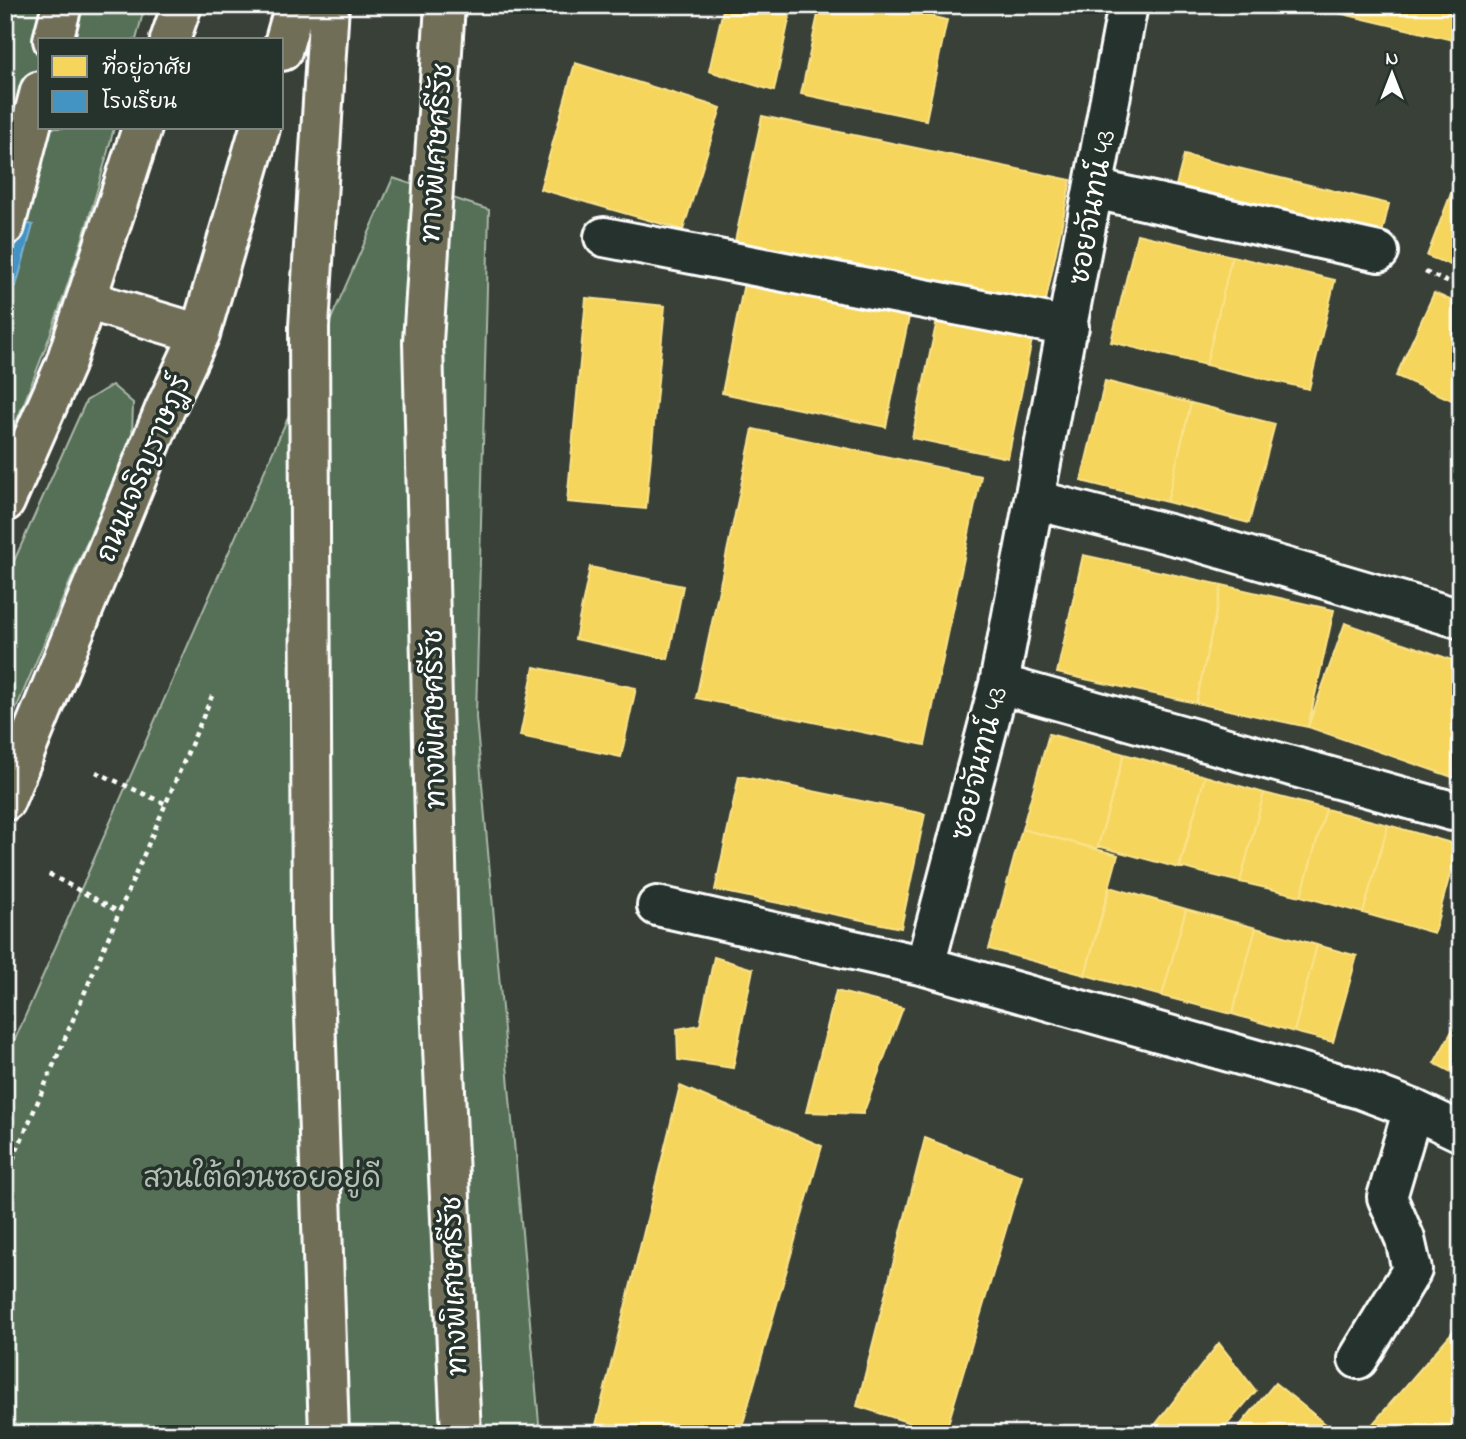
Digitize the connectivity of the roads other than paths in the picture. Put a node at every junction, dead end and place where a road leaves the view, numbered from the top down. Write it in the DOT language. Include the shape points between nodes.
graph roads {
  1 [pos="62,5"];
  2 [pos="182,5"];
  3 [pos="295,5"];
  4 [pos="329,5"];
  5 [pos="444,5"];
  6 [pos="1128,5"];
  7 [pos="54,38"];
  8 [pos="171,38"];
  9 [pos="284,44"];
  10 [pos="38,99"];
  11 [pos="141,130"];
  12 [pos="259,130"];
  13 [pos="1094,189"];
  14 [pos="5,226"];
  15 [pos="604,237"];
  16 [pos="1379,253"];
  17 [pos="86,300"];
  18 [pos="1069,327"];
  19 [pos="200,334"];
  20 [pos="1035,500"];
  21 [pos="5,502"];
  22 [pos="1461,619"];
  23 [pos="999,684"];
  24 [pos="5,801"];
  25 [pos="1452,811"];
  26 [pos="657,906"];
  27 [pos="925,966"];
  28 [pos="1413,1109"];
  29 [pos="1461,1132"];
  30 [pos="1358,1359"];
  31 [pos="329,1434"];
  32 [pos="461,1434"];
  1 -- 7 [label="main road"];
  2 -- 8 [label="main road"];
  3 -- 9 [label="main road"];
  4 -- 31 [label="main road" via="309,327 312,924"];
  5 -- 32 [label="main road, ทางพิเศษศรีรัช" via="423,342 438,940"];
  6 -- 13 [label="street, ซอยจันทน์ 43"];
  10 -- 14 [label="main road"];
  11 -- 17 [label="main road"];
  12 -- 19 [label="main road, ถนนเจริญราษฎร์"];
  13 -- 16 [label="street"];
  13 -- 18 [label="street, ซอยจันทน์ 43"];
  15 -- 18 [label="street"];
  17 -- 19 [label="main road"];
  17 -- 21 [label="main road" via="65,365"];
  18 -- 20 [label="street, ซอยจันทน์ 43"];
  19 -- 24 [label="main road, ถนนเจริญราษฎร์"];
  20 -- 22 [label="street" via="1192,540"];
  20 -- 23 [label="street, ซอยจันทน์ 43"];
  23 -- 25 [label="street"];
  23 -- 27 [label="street, ซอยจันทน์ 43"];
  26 -- 27 [label="street"];
  27 -- 28 [label="street" via="1360,1089"];
  28 -- 29 [label="street"];
  28 -- 30 [label="street" via="1387,1198 1405,1239 1412,1270"];
}
